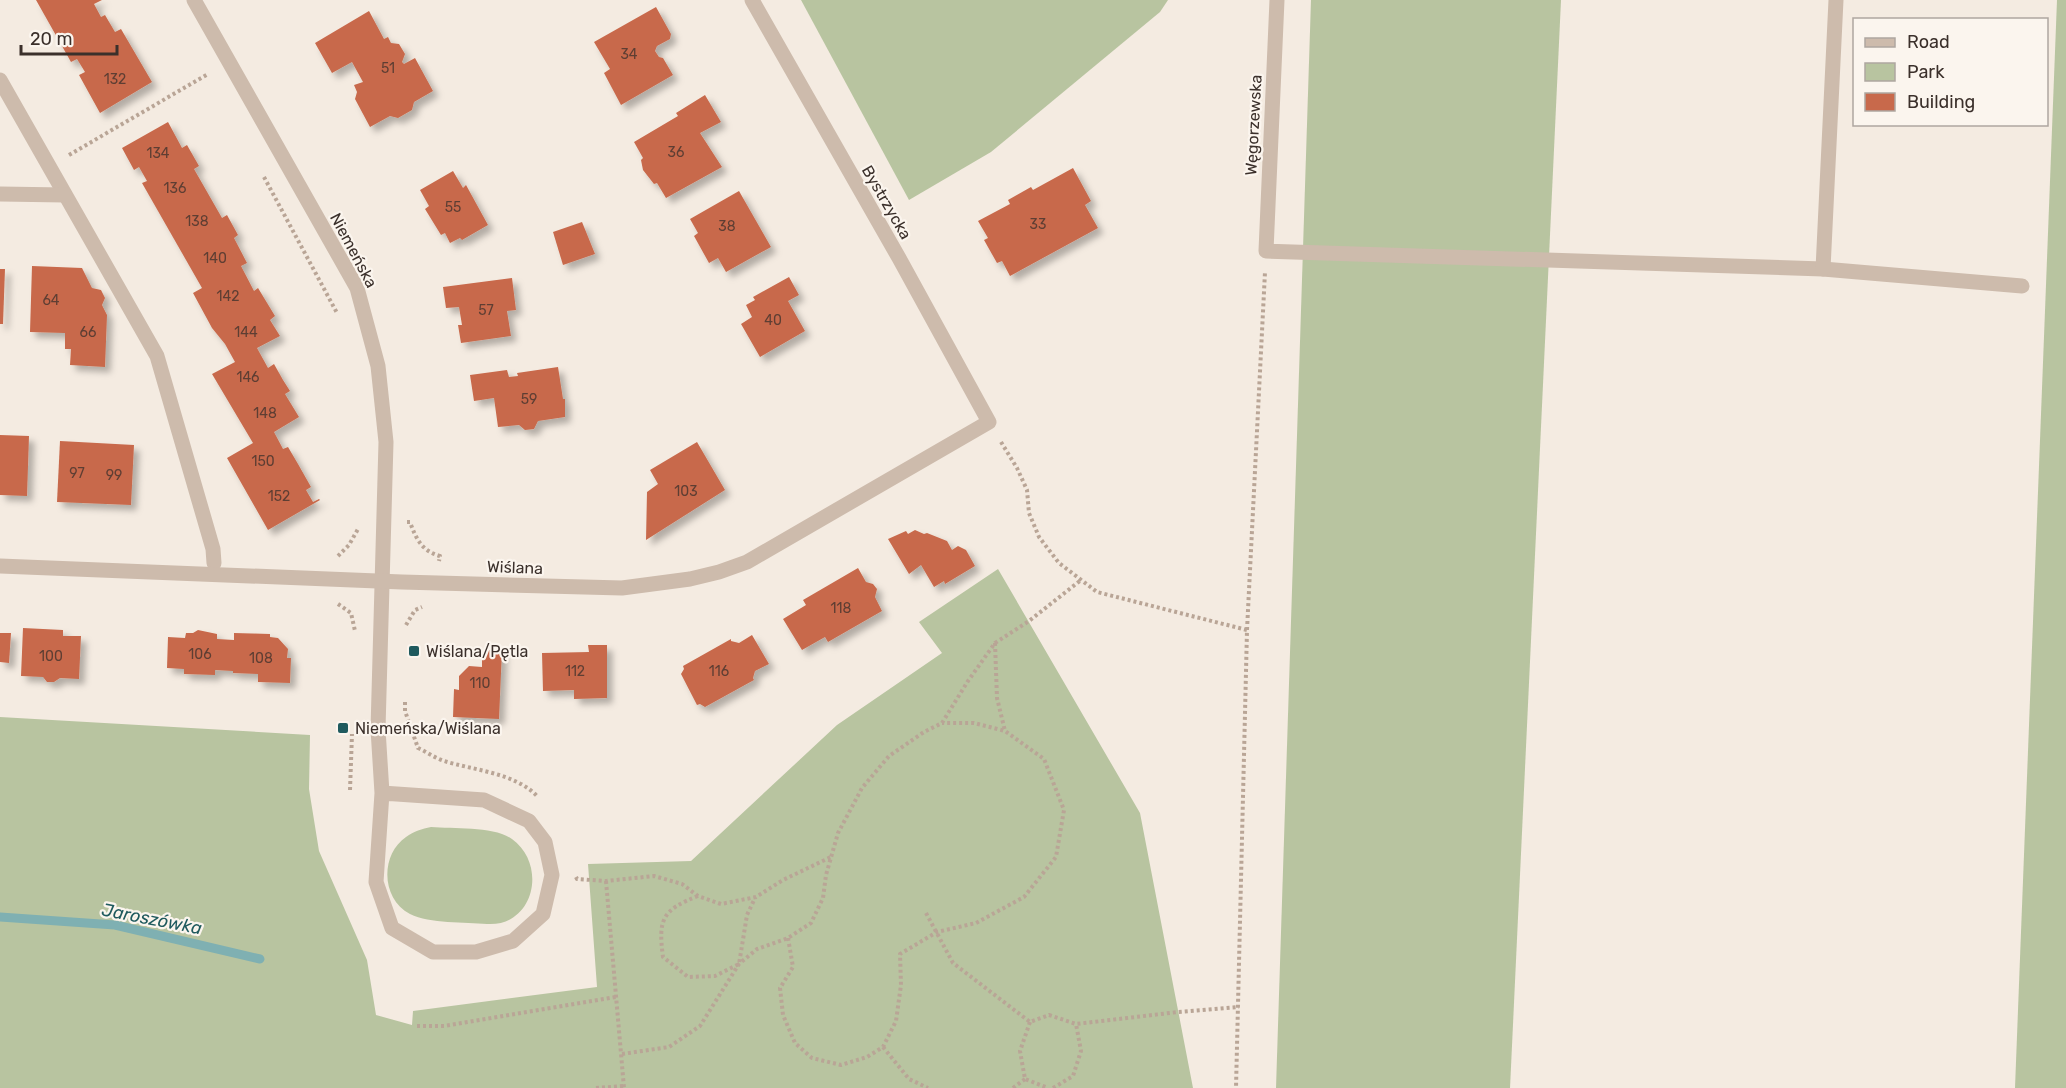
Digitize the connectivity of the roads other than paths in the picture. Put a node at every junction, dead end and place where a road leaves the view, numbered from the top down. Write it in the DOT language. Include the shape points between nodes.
graph roads {
  1 [pos="194,0"];
  2 [pos="752,0"];
  3 [pos="1277,0"];
  4 [pos="1836,0"];
  5 [pos="0,80"];
  6 [pos="0,194"];
  7 [pos="65,195"];
  8 [pos="1823,269"];
  9 [pos="2022,286"];
  10 [pos="989,422"];
  11 [pos="214,563"];
  12 [pos="0,566"];
  13 [pos="382,581"];
  14 [pos="382,793"];
  1 -- 13 [label="street, Niemeńska" via="357,288 378,366 386,442"];
  2 -- 10 [label="street, Bystrzycka"];
  3 -- 8 [label="street, Węgorzewska" via="1266,251"];
  4 -- 8 [label="street"];
  5 -- 7 [label="street"];
  6 -- 7 [label="street"];
  7 -- 11 [label="street" via="157,356"];
  8 -- 9 [label="street"];
  10 -- 13 [label="street, Wiślana" via="747,562 719,572 622,588"];
  12 -- 13 [label="street, Wiślana"];
  13 -- 14 [label="street, Niemeńska" via="378,729"];
  14 -- 14 [label="street" via="376,882 392,928 433,952 476,952 513,941 543,914 552,875 545,842 529,821 484,800"];
}
